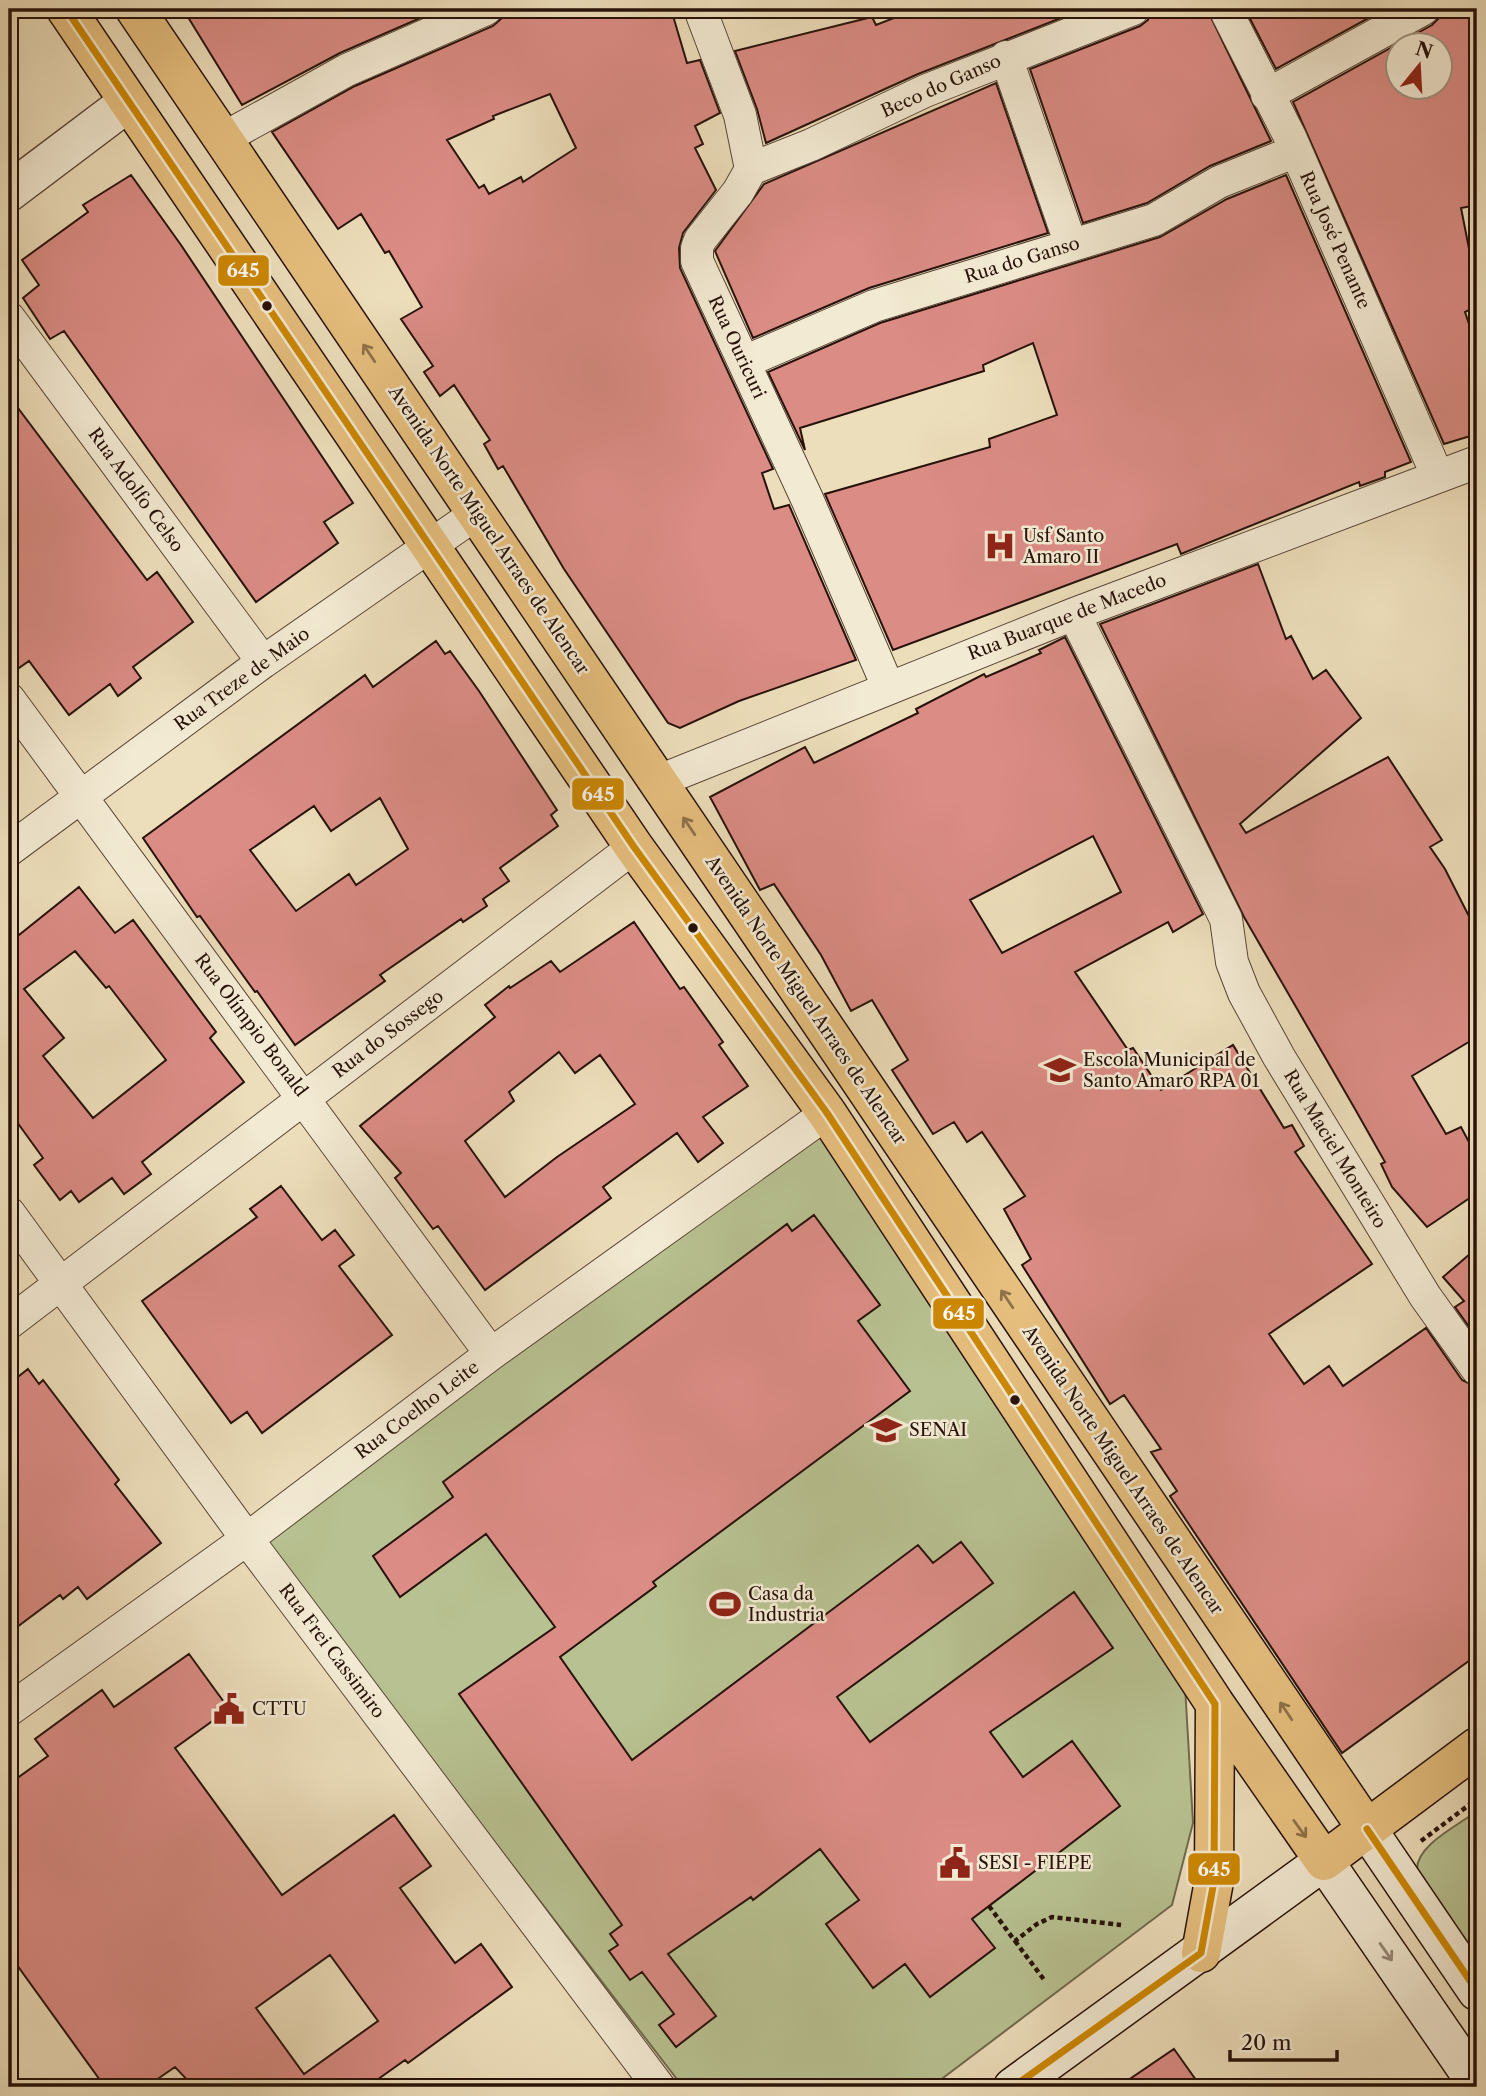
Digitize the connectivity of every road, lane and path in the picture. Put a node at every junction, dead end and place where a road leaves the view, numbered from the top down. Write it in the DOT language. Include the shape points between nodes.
graph roads {
  1 [pos="66,9"];
  2 [pos="135,9"];
  3 [pos="486,9"];
  4 [pos="700,9"];
  5 [pos="1133,9"];
  6 [pos="1225,9"];
  7 [pos="1423,9"];
  8 [pos="1006,57"];
  9 [pos="1267,95"];
  10 [pos="127,103"];
  11 [pos="224,138"];
  12 [pos="1296,151"];
  13 [pos="751,169"];
  14 [pos="9,192"];
  15 [pos="1071,244"];
  16 [pos="9,318"];
  17 [pos="744,362"];
  18 [pos="1477,461"];
  19 [pos="1437,475"];
  20 [pos="477,513"];
  21 [pos="431,545"];
  22 [pos="1074,614"];
  23 [pos="263,662"];
  24 [pos="888,687"];
  25 [pos="9,699"];
  26 [pos="659,781"];
  27 [pos="82,797"];
  28 [pos="634,846"];
  29 [pos="9,850"];
  30 [pos="304,1097"];
  31 [pos="827,1113"];
  32 [pos="9,1213"];
  33 [pos="63,1284"];
  34 [pos="9,1323"];
  35 [pos="491,1354"];
  36 [pos="1477,1369"];
  37 [pos="247,1539"];
  38 [pos="1215,1704"];
  39 [pos="9,1710"];
  40 [pos="1477,1747"];
  41 [pos="1477,1800"];
  42 [pos="1367,1829"];
  43 [pos="1413,1847"];
  44 [pos="1324,1861"];
  45 [pos="989,1906"];
  46 [pos="1121,1926"];
  47 [pos="1014,1941"];
  48 [pos="1201,1953"];
  49 [pos="1045,1981"];
  50 [pos="1477,1991"];
  51 [pos="1477,2084"];
  52 [pos="659,2087"];
  53 [pos="1013,2087"];
  1 -- 10 [label="main road"];
  2 -- 11 [label="main road, Avenida Norte Miguel Arraes de Alencar"];
  3 -- 11 [label="street" via="347,70"];
  4 -- 13 [label="street" via="740,115"];
  5 -- 8 [label="street, Beco do Ganso"];
  6 -- 9 [label="street, Rua José Penante"];
  7 -- 9 [label="street"];
  8 -- 13 [label="street, Beco do Ganso"];
  8 -- 15 [label="street"];
  9 -- 12 [label="street, Rua José Penante"];
  10 -- 14 [label="main road"];
  10 -- 21 [label="main road"];
  20 -- 11 [label="main road, Avenida Norte Miguel Arraes de Alencar, one-way"];
  12 -- 15 [label="street, Rua do Ganso" via="1219,182 1154,220"];
  12 -- 19 [label="street, Rua José Penante"];
  13 -- 17 [label="street, Rua Ouricuri" via="700,240 696,254"];
  15 -- 17 [label="street, Rua do Ganso" via="874,306"];
  16 -- 23 [label="street, Rua Adolfo Celso"];
  17 -- 24 [label="street, Rua Ouricuri"];
  18 -- 19 [label="street, Rua Buarque de Macedo"];
  19 -- 22 [label="street, Rua Buarque de Macedo"];
  20 -- 21 [label="street, Rua Treze de Maio"];
  20 -- 26 [label="main road, Avenida Norte Miguel Arraes de Alencar"];
  21 -- 23 [label="street, Rua Treze de Maio"];
  21 -- 28 [label="main road"];
  22 -- 24 [label="street, Rua Buarque de Macedo"];
  22 -- 36 [label="street, Rua Maciel Monteiro" via="1226,919 1232,962 1267,1036 1425,1296"];
  23 -- 27 [label="street, Rua Treze de Maio"];
  24 -- 26 [label="street, Rua Buarque de Macedo"];
  25 -- 27 [label="street, Rua Olímpio Bonald"];
  42 -- 26 [label="main road, Avenida Norte Miguel Arraes de Alencar, one-way"];
  27 -- 29 [label="street, Rua Treze de Maio"];
  27 -- 30 [label="street, Rua Olímpio Bonald"];
  28 -- 30 [label="street, Rua do Sossego"];
  28 -- 31 [label="main road"];
  30 -- 33 [label="street, Rua do Sossego"];
  30 -- 35 [label="street, Rua Olímpio Bonald"];
  31 -- 35 [label="street, Rua Coelho Leite"];
  31 -- 38 [label="main road"];
  32 -- 33 [label="street, Rua Frei Cassimiro"];
  33 -- 34 [label="street, Rua do Sossego"];
  33 -- 37 [label="street, Rua Frei Cassimiro"];
  35 -- 37 [label="street, Rua Coelho Leite"];
  37 -- 39 [label="street, Rua Coelho Leite"];
  37 -- 52 [label="street, Rua Frei Cassimiro"];
  38 -- 44 [label="main road, one-way"];
  38 -- 48 [label="main road" via="1214,1881"];
  40 -- 42 [label="main road"];
  41 -- 43 [label="path"];
  42 -- 44 [label="main road"];
  42 -- 50 [label="main road, Avenida Norte Miguel Arraes de Alencar"];
  44 -- 48 [label="main road"];
  44 -- 51 [label="main road, one-way"];
  45 -- 47 [label="path"];
  46 -- 47 [label="path" via="1052,1917"];
  47 -- 49 [label="path"];
  48 -- 53 [label="main road"];
}
